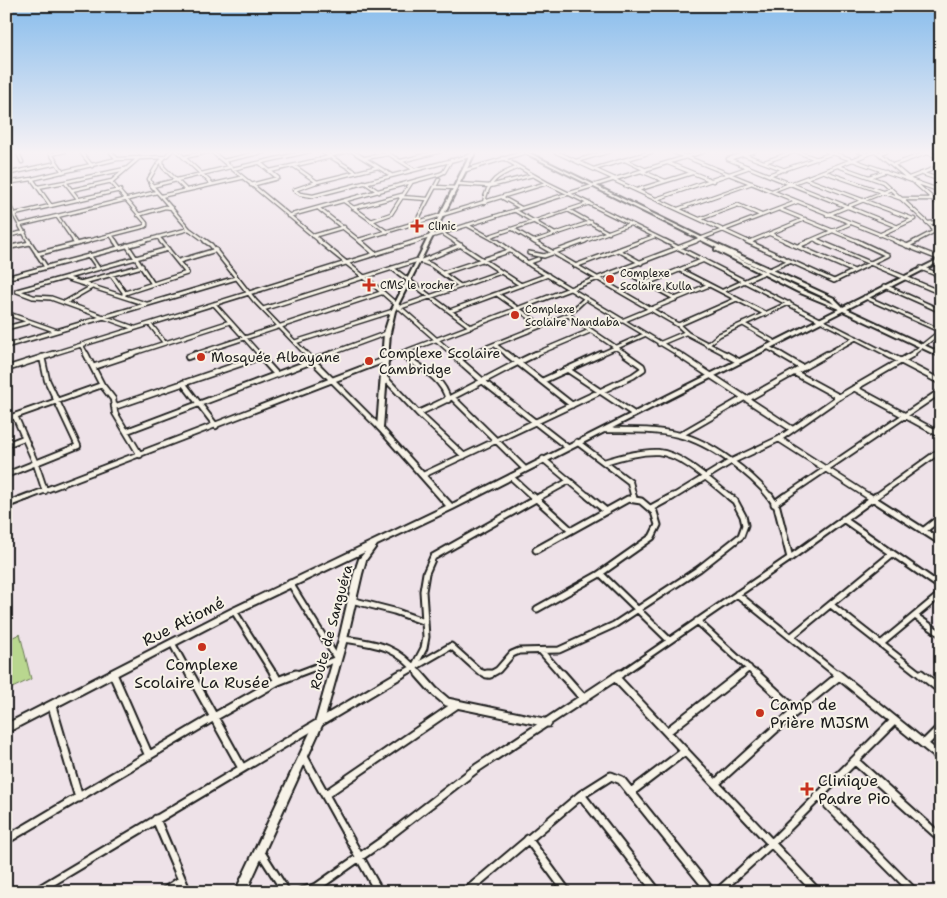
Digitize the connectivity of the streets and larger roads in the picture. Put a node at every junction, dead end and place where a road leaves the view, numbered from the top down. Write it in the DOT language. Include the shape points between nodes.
graph roads {
  1 [pos="42,193"];
  2 [pos="74,193"];
  3 [pos="108,193"];
  4 [pos="122,193"];
  5 [pos="154,193"];
  6 [pos="158,193"];
  7 [pos="174,193"];
  8 [pos="260,193"];
  9 [pos="298,193"];
  10 [pos="324,193"];
  11 [pos="375,193"];
  12 [pos="379,193"];
  13 [pos="404,193"];
  14 [pos="432,193"];
  15 [pos="455,193"];
  16 [pos="485,193"];
  17 [pos="518,193"];
  18 [pos="568,193"];
  19 [pos="609,193"];
  20 [pos="643,193"];
  21 [pos="675,193"];
  22 [pos="724,193"];
  23 [pos="776,193"];
  24 [pos="809,193"];
  25 [pos="841,193"];
  26 [pos="881,193"];
  27 [pos="895,193"];
  28 [pos="925,193"];
  29 [pos="161,196"];
  30 [pos="402,196"];
  31 [pos="503,198"];
  32 [pos="386,199"];
  33 [pos="428,199"];
  34 [pos="656,199"];
  35 [pos="902,199"];
  36 [pos="932,199"];
  37 [pos="6,200"];
  38 [pos="79,200"];
  39 [pos="127,200"];
  40 [pos="344,201"];
  41 [pos="862,201"];
  42 [pos="797,202"];
  43 [pos="484,203"];
  44 [pos="590,204"];
  45 [pos="51,206"];
  46 [pos="167,206"];
  47 [pos="941,206"];
  48 [pos="8,207"];
  49 [pos="318,208"];
  50 [pos="352,208"];
  51 [pos="522,208"];
  52 [pos="846,208"];
  53 [pos="678,209"];
  54 [pos="779,209"];
  55 [pos="514,210"];
  56 [pos="568,210"];
  57 [pos="15,214"];
  58 [pos="138,214"];
  59 [pos="828,215"];
  60 [pos="57,216"];
  61 [pos="288,216"];
  62 [pos="443,216"];
  63 [pos="761,216"];
  64 [pos="920,216"];
  65 [pos="699,219"];
  66 [pos="805,219"];
  67 [pos="913,219"];
  68 [pos="371,221"];
  69 [pos="533,221"];
  70 [pos="591,222"];
  71 [pos="941,222"];
  72 [pos="928,223"];
  73 [pos="20,224"];
  74 [pos="415,224"];
  75 [pos="630,224"];
  76 [pos="849,224"];
  77 [pos="467,225"];
  78 [pos="344,227"];
  79 [pos="898,227"];
  80 [pos="189,229"];
  81 [pos="512,229"];
  82 [pos="722,230"];
  83 [pos="833,231"];
  84 [pos="25,232"];
  85 [pos="387,232"];
  86 [pos="609,232"];
  87 [pos="442,233"];
  88 [pos="555,234"];
  89 [pos="770,234"];
  90 [pos="879,235"];
  91 [pos="6,236"];
  92 [pos="111,236"];
  93 [pos="313,236"];
  94 [pos="432,236"];
  95 [pos="490,236"];
  96 [pos="655,236"];
  97 [pos="158,237"];
  98 [pos="702,238"];
  99 [pos="814,239"];
  100 [pos="359,240"];
  101 [pos="534,241"];
  102 [pos="749,242"];
  103 [pos="30,243"];
  104 [pos="76,244"];
  105 [pos="127,245"];
  106 [pos="461,245"];
  107 [pos="798,246"];
  108 [pos="907,246"];
  109 [pos="120,247"];
  110 [pos="6,248"];
  111 [pos="679,248"];
  112 [pos="168,249"];
  113 [pos="216,250"];
  114 [pos="618,250"];
  115 [pos="509,251"];
  116 [pos="528,253"];
  117 [pos="553,253"];
  118 [pos="37,254"];
  119 [pos="375,254"];
  120 [pos="89,255"];
  121 [pos="136,258"];
  122 [pos="538,259"];
  123 [pos="941,259"];
  124 [pos="482,260"];
  125 [pos="704,260"];
  126 [pos="179,261"];
  127 [pos="420,261"];
  128 [pos="789,261"];
  129 [pos="346,262"];
  130 [pos="527,263"];
  131 [pos="641,263"];
  132 [pos="871,263"];
  133 [pos="142,266"];
  134 [pos="575,266"];
  135 [pos="46,267"];
  136 [pos="98,268"];
  137 [pos="392,268"];
  138 [pos="921,268"];
  139 [pos="770,269"];
  140 [pos="622,270"];
  141 [pos="680,270"];
  142 [pos="854,271"];
  143 [pos="501,272"];
  144 [pos="443,273"];
  145 [pos="763,273"];
  146 [pos="111,274"];
  147 [pos="548,275"];
  148 [pos="941,276"];
  149 [pos="364,277"];
  150 [pos="903,277"];
  151 [pos="6,278"];
  152 [pos="64,278"];
  153 [pos="236,278"];
  154 [pos="409,279"];
  155 [pos="598,279"];
  156 [pos="746,282"];
  157 [pos="80,283"];
  158 [pos="647,283"];
  159 [pos="153,284"];
  160 [pos="521,285"];
  161 [pos="709,285"];
  162 [pos="92,286"];
  163 [pos="460,286"];
  164 [pos="885,286"];
  165 [pos="571,289"];
  166 [pos="723,291"];
  167 [pos="248,293"];
  168 [pos="381,293"];
  169 [pos="941,293"];
  170 [pos="497,294"];
  171 [pos="124,295"];
  172 [pos="431,296"];
  173 [pos="865,297"];
  174 [pos="585,299"];
  175 [pos="676,299"];
  176 [pos="737,299"];
  177 [pos="129,300"];
  178 [pos="64,303"];
  179 [pos="789,303"];
  180 [pos="147,304"];
  181 [pos="214,304"];
  182 [pos="843,308"];
  183 [pos="263,309"];
  184 [pos="396,309"];
  185 [pos="518,309"];
  186 [pos="125,310"];
  187 [pos="650,310"];
  188 [pos="450,311"];
  189 [pos="941,311"];
  190 [pos="6,313"];
  191 [pos="766,314"];
  192 [pos="568,315"];
  193 [pos="102,318"];
  194 [pos="822,320"];
  195 [pos="622,321"];
  196 [pos="30,322"];
  197 [pos="230,322"];
  198 [pos="150,324"];
  199 [pos="743,324"];
  200 [pos="678,325"];
  201 [pos="280,326"];
  202 [pos="542,326"];
  203 [pos="471,327"];
  204 [pos="6,328"];
  205 [pos="135,328"];
  206 [pos="58,331"];
  207 [pos="590,331"];
  208 [pos="941,331"];
  209 [pos="685,333"];
  210 [pos="388,334"];
  211 [pos="644,335"];
  212 [pos="244,338"];
  213 [pos="856,338"];
  214 [pos="436,341"];
  215 [pos="164,342"];
  216 [pos="295,342"];
  217 [pos="776,343"];
  218 [pos="659,344"];
  219 [pos="81,345"];
  220 [pos="495,345"];
  221 [pos="707,345"];
  222 [pos="6,346"];
  223 [pos="921,346"];
  224 [pos="767,347"];
  225 [pos="617,348"];
  226 [pos="402,354"];
  227 [pos="941,355"];
  228 [pos="42,357"];
  229 [pos="188,357"];
  230 [pos="260,357"];
  231 [pos="385,359"];
  232 [pos="459,359"];
  233 [pos="313,361"];
  234 [pos="738,361"];
  235 [pos="903,361"];
  236 [pos="518,363"];
  237 [pos="93,367"];
  238 [pos="803,368"];
  239 [pos="6,369"];
  240 [pos="568,370"];
  241 [pos="795,373"];
  242 [pos="276,374"];
  243 [pos="712,375"];
  244 [pos="384,377"];
  245 [pos="482,380"];
  246 [pos="331,381"];
  247 [pos="542,381"];
  248 [pos="941,382"];
  249 [pos="183,383"];
  250 [pos="102,385"];
  251 [pos="854,388"];
  252 [pos="941,391"];
  253 [pos="600,392"];
  254 [pos="839,397"];
  255 [pos="454,398"];
  256 [pos="745,398"];
  257 [pos="448,400"];
  258 [pos="57,402"];
  259 [pos="200,403"];
  260 [pos="572,405"];
  261 [pos="114,407"];
  262 [pos="418,413"];
  263 [pos="634,414"];
  264 [pos="904,415"];
  265 [pos="15,416"];
  266 [pos="6,419"];
  267 [pos="536,422"];
  268 [pos="216,426"];
  269 [pos="380,428"];
  270 [pos="792,429"];
  271 [pos="604,430"];
  272 [pos="127,431"];
  273 [pos="680,435"];
  274 [pos="941,435"];
  275 [pos="24,438"];
  276 [pos="778,439"];
  277 [pos="497,441"];
  278 [pos="577,442"];
  279 [pos="6,445"];
  280 [pos="567,447"];
  281 [pos="941,450"];
  282 [pos="140,455"];
  283 [pos="464,456"];
  284 [pos="543,459"];
  285 [pos="604,462"];
  286 [pos="730,462"];
  287 [pos="36,464"];
  288 [pos="525,469"];
  289 [pos="825,469"];
  290 [pos="6,475"];
  291 [pos="423,475"];
  292 [pos="511,477"];
  293 [pos="704,478"];
  294 [pos="569,481"];
  295 [pos="45,491"];
  296 [pos="634,498"];
  297 [pos="872,498"];
  298 [pos="535,499"];
  299 [pos="774,504"];
  300 [pos="6,505"];
  301 [pos="451,506"];
  302 [pos="651,508"];
  303 [pos="606,511"];
  304 [pos="941,517"];
  305 [pos="842,519"];
  306 [pos="571,530"];
  307 [pos="923,531"];
  308 [pos="941,542"];
  309 [pos="375,544"];
  310 [pos="536,550"];
  311 [pos="892,554"];
  312 [pos="790,558"];
  313 [pos="602,574"];
  314 [pos="290,583"];
  315 [pos="941,586"];
  316 [pos="737,594"];
  317 [pos="941,594"];
  318 [pos="351,600"];
  319 [pos="831,605"];
  320 [pos="536,609"];
  321 [pos="637,609"];
  322 [pos="234,611"];
  323 [pos="915,616"];
  324 [pos="697,621"];
  325 [pos="426,622"];
  326 [pos="941,634"];
  327 [pos="792,636"];
  328 [pos="343,638"];
  329 [pos="669,640"];
  330 [pos="172,643"];
  331 [pos="882,643"];
  332 [pos="541,651"];
  333 [pos="337,659"];
  334 [pos="749,668"];
  335 [pos="413,669"];
  336 [pos="113,674"];
  337 [pos="839,676"];
  338 [pos="616,677"];
  339 [pos="278,681"];
  340 [pos="941,690"];
  341 [pos="584,699"];
  342 [pos="456,705"];
  343 [pos="52,706"];
  344 [pos="796,711"];
  345 [pos="214,716"];
  346 [pos="320,720"];
  347 [pos="894,721"];
  348 [pos="548,723"];
  349 [pos="941,727"];
  350 [pos="6,729"];
  351 [pos="668,731"];
  352 [pos="924,744"];
  353 [pos="686,751"];
  354 [pos="149,756"];
  355 [pos="304,756"];
  356 [pos="941,758"];
  357 [pos="855,761"];
  358 [pos="242,768"];
  359 [pos="716,783"];
  360 [pos="631,792"];
  361 [pos="326,794"];
  362 [pos="581,795"];
  363 [pos="818,795"];
  364 [pos="79,798"];
  365 [pos="156,819"];
  366 [pos="941,838"];
  367 [pos="528,839"];
  368 [pos="6,840"];
  369 [pos="770,843"];
  370 [pos="260,850"];
  371 [pos="360,856"];
  372 [pos="181,880"];
  373 [pos="476,888"];
  374 [pos="315,889"];
  375 [pos="35,892"];
  376 [pos="164,892"];
  377 [pos="187,892"];
  378 [pos="240,892"];
  379 [pos="286,892"];
  380 [pos="300,892"];
  381 [pos="379,892"];
  382 [pos="466,892"];
  383 [pos="568,892"];
  384 [pos="657,892"];
  385 [pos="711,892"];
  386 [pos="718,892"];
  387 [pos="816,892"];
  388 [pos="914,892"];
  1 -- 45 [label="street"];
  2 -- 38 [label="street"];
  3 -- 38 [label="street"];
  4 -- 39 [label="street"];
  5 -- 39 [label="street"];
  6 -- 29 [label="street"];
  7 -- 29 [label="street"];
  8 -- 61 [label="street"];
  9 -- 10 [label="street" via="313,196"];
  11 -- 40 [label="street"];
  12 -- 32 [label="street"];
  13 -- 30 [label="street"];
  14 -- 33 [label="street"];
  15 -- 62 [label="street"];
  16 -- 43 [label="street"];
  17 -- 31 [label="street"];
  18 -- 44 [label="street"];
  18 -- 51 [label="street"];
  19 -- 98 [label="street"];
  20 -- 34 [label="street"];
  21 -- 34 [label="street"];
  22 -- 53 [label="street"];
  23 -- 42 [label="street"];
  24 -- 52 [label="street"];
  25 -- 41 [label="street"];
  26 -- 35 [label="street"];
  26 -- 41 [label="street"];
  27 -- 35 [label="street"];
  28 -- 36 [label="street"];
  29 -- 46 [label="street"];
  30 -- 32 [label="street"];
  30 -- 33 [label="street"];
  30 -- 68 [label="street" via="391,214"];
  31 -- 43 [label="street"];
  31 -- 51 [label="street"];
  32 -- 50 [label="street"];
  33 -- 74 [label="street"];
  34 -- 53 [label="street"];
  35 -- 36 [label="street"];
  35 -- 64 [label="street"];
  36 -- 47 [label="street"];
  37 -- 48 [label="street"];
  38 -- 45 [label="street"];
  39 -- 58 [label="street"];
  39 -- 60 [label="street"];
  40 -- 49 [label="street"];
  40 -- 50 [label="street"];
  41 -- 52 [label="street"];
  41 -- 67 [label="street"];
  42 -- 54 [label="street"];
  42 -- 59 [label="street"];
  43 -- 62 [label="street"];
  44 -- 56 [label="street"];
  44 -- 75 [label="street"];
  45 -- 57 [label="street"];
  46 -- 58 [label="street"];
  46 -- 80 [label="street"];
  48 -- 57 [label="street"];
  49 -- 61 [label="street"];
  49 -- 78 [label="street"];
  50 -- 68 [label="street"];
  51 -- 55 [label="street"];
  52 -- 59 [label="street"];
  52 -- 79 [label="street"];
  53 -- 65 [label="street"];
  54 -- 63 [label="street"];
  54 -- 66 [label="street"];
  55 -- 69 [label="street"];
  55 -- 77 [label="street"];
  56 -- 69 [label="street"];
  56 -- 70 [label="street"];
  57 -- 73 [label="street"];
  58 -- 92 [label="street" via="146,223 145,227"];
  59 -- 76 [label="street"];
  60 -- 73 [label="street"];
  60 -- 104 [label="street"];
  61 -- 93 [label="street"];
  62 -- 74 [label="street"];
  62 -- 94 [label="street"];
  63 -- 65 [label="street" via="738,205"];
  63 -- 82 [label="street"];
  64 -- 67 [label="street"];
  64 -- 72 [label="street"];
  65 -- 82 [label="street"];
  66 -- 83 [label="street"];
  66 -- 89 [label="street"];
  67 -- 79 [label="street"];
  68 -- 85 [label="street"];
  69 -- 81 [label="street"];
  69 -- 88 [label="street"];
  70 -- 86 [label="street"];
  70 -- 88 [label="street"];
  71 -- 72 [label="street"];
  72 -- 108 [label="street" via="934,231"];
  73 -- 84 [label="street"];
  74 -- 85 [label="street"];
  75 -- 86 [label="street"];
  75 -- 96 [label="street"];
  76 -- 83 [label="street"];
  76 -- 90 [label="street"];
  77 -- 87 [label="street"];
  77 -- 95 [label="street"];
  78 -- 93 [label="street"];
  78 -- 100 [label="street"];
  79 -- 90 [label="street"];
  80 -- 97 [label="street"];
  80 -- 113 [label="street"];
  81 -- 95 [label="street"];
  81 -- 101 [label="street"];
  82 -- 98 [label="street"];
  82 -- 102 [label="street"];
  83 -- 99 [label="street"];
  83 -- 132 [label="street" via="887,254"];
  84 -- 91 [label="street"];
  84 -- 103 [label="street"];
  85 -- 100 [label="street"];
  86 -- 117 [label="street"];
  87 -- 94 [label="street"];
  87 -- 106 [label="street"];
  88 -- 101 [label="street"];
  89 -- 102 [label="street"];
  89 -- 107 [label="street"];
  90 -- 108 [label="street"];
  92 -- 104 [label="street"];
  92 -- 109 [label="street"];
  93 -- 129 [label="street"];
  94 -- 119 [label="street"];
  94 -- 127 [label="street"];
  95 -- 115 [label="street"];
  96 -- 111 [label="street"];
  96 -- 114 [label="street"];
  97 -- 105 [label="street"];
  97 -- 112 [label="street"];
  98 -- 111 [label="street"];
  98 -- 139 [label="street"];
  98 -- 145 [label="street"];
  99 -- 107 [label="street"];
  99 -- 132 [label="street"];
  100 -- 119 [label="street"];
  101 -- 117 [label="street"];
  102 -- 128 [label="street"];
  103 -- 110 [label="street"];
  103 -- 118 [label="street"];
  104 -- 118 [label="street"];
  105 -- 109 [label="street"];
  105 -- 121 [label="street"];
  106 -- 124 [label="street"];
  106 -- 127 [label="street"];
  107 -- 142 [label="street"];
  108 -- 123 [label="street"];
  109 -- 120 [label="street"];
  111 -- 125 [label="street"];
  111 -- 131 [label="street"];
  112 -- 121 [label="street"];
  112 -- 126 [label="street"];
  113 -- 126 [label="street"];
  113 -- 153 [label="street"];
  114 -- 131 [label="street"];
  114 -- 134 [label="street"];
  115 -- 124 [label="street"];
  115 -- 130 [label="street"];
  116 -- 117 [label="street" via="542,256"];
  117 -- 134 [label="street"];
  118 -- 135 [label="street"];
  119 -- 129 [label="street"];
  120 -- 135 [label="street"];
  120 -- 136 [label="street"];
  121 -- 133 [label="street"];
  121 -- 136 [label="street"];
  122 -- 130 [label="street"];
  123 -- 138 [label="street, Route de Sanguéra"];
  124 -- 143 [label="street"];
  124 -- 144 [label="street"];
  125 -- 141 [label="street"];
  125 -- 156 [label="street"];
  126 -- 159 [label="street" via="186,274"];
  127 -- 137 [label="street"];
  127 -- 144 [label="street"];
  127 -- 154 [label="street"];
  128 -- 139 [label="street"];
  128 -- 142 [label="street" via="834,281"];
  129 -- 149 [label="street"];
  129 -- 167 [label="street"];
  130 -- 147 [label="street"];
  131 -- 140 [label="street"];
  132 -- 142 [label="street"];
  132 -- 150 [label="street"];
  133 -- 146 [label="street"];
  133 -- 159 [label="street"];
  134 -- 155 [label="street"];
  135 -- 151 [label="street"];
  136 -- 152 [label="street"];
  137 -- 149 [label="street"];
  137 -- 154 [label="street"];
  138 -- 148 [label="street"];
  138 -- 150 [label="street, Route de Sanguéra"];
  139 -- 145 [label="street"];
  139 -- 182 [label="street" via="832,299"];
  140 -- 155 [label="street"];
  140 -- 158 [label="street"];
  141 -- 158 [label="street"];
  141 -- 161 [label="street"];
  143 -- 160 [label="street"];
  143 -- 163 [label="street"];
  144 -- 163 [label="street"];
  145 -- 156 [label="street"];
  145 -- 182 [label="street" via="825,303"];
  146 -- 157 [label="street"];
  146 -- 171 [label="street"];
  147 -- 160 [label="street"];
  147 -- 165 [label="street"];
  149 -- 168 [label="street"];
  149 -- 183 [label="street"];
  150 -- 164 [label="street, Route de Sanguéra"];
  150 -- 169 [label="street"];
  152 -- 157 [label="street"];
  152 -- 178 [label="street" via="17,291"];
  153 -- 167 [label="street"];
  153 -- 180 [label="street"];
  154 -- 172 [label="street"];
  154 -- 184 [label="street"];
  155 -- 165 [label="street"];
  155 -- 187 [label="street"];
  156 -- 166 [label="street"];
  156 -- 179 [label="street"];
  157 -- 162 [label="street"];
  158 -- 175 [label="street"];
  159 -- 171 [label="street"];
  160 -- 170 [label="street"];
  161 -- 166 [label="street"];
  161 -- 175 [label="street"];
  162 -- 171 [label="street"];
  162 -- 178 [label="street"];
  163 -- 172 [label="street"];
  164 -- 173 [label="street, Route de Sanguéra"];
  164 -- 189 [label="street"];
  165 -- 174 [label="street"];
  165 -- 185 [label="street"];
  166 -- 176 [label="street"];
  167 -- 181 [label="street"];
  167 -- 183 [label="street"];
  168 -- 184 [label="street"];
  168 -- 201 [label="street"];
  170 -- 185 [label="street"];
  170 -- 188 [label="street"];
  171 -- 177 [label="street"];
  172 -- 184 [label="street"];
  172 -- 188 [label="street"];
  173 -- 182 [label="street, Route de Sanguéra"];
  173 -- 208 [label="street"];
  174 -- 192 [label="street"];
  174 -- 195 [label="street"];
  175 -- 187 [label="street"];
  176 -- 191 [label="street"];
  176 -- 200 [label="street"];
  177 -- 180 [label="street"];
  177 -- 186 [label="street"];
  178 -- 193 [label="street"];
  179 -- 191 [label="street"];
  179 -- 194 [label="street"];
  180 -- 186 [label="street"];
  181 -- 197 [label="street"];
  181 -- 198 [label="street"];
  182 -- 194 [label="street, Route de Sanguéra"];
  182 -- 223 [label="street"];
  183 -- 201 [label="street"];
  184 -- 210 [label="street"];
  184 -- 214 [label="street"];
  184 -- 216 [label="street"];
  185 -- 202 [label="street"];
  185 -- 203 [label="street"];
  186 -- 193 [label="street"];
  187 -- 195 [label="street"];
  187 -- 200 [label="street"];
  188 -- 203 [label="street"];
  190 -- 196 [label="street"];
  191 -- 199 [label="street"];
  192 -- 202 [label="street"];
  192 -- 207 [label="street"];
  193 -- 205 [label="street"];
  193 -- 206 [label="street"];
  194 -- 213 [label="street"];
  194 -- 217 [label="street, Route de Sanguéra"];
  195 -- 211 [label="street"];
  196 -- 204 [label="street"];
  196 -- 206 [label="street"];
  197 -- 212 [label="street"];
  197 -- 215 [label="street"];
  198 -- 205 [label="street"];
  198 -- 215 [label="street"];
  199 -- 217 [label="street"];
  199 -- 221 [label="street" via="714,338"];
  200 -- 209 [label="street"];
  201 -- 212 [label="street"];
  201 -- 216 [label="street"];
  202 -- 220 [label="street"];
  203 -- 214 [label="street"];
  205 -- 219 [label="street"];
  206 -- 222 [label="street"];
  207 -- 225 [label="street"];
  207 -- 236 [label="street"];
  208 -- 223 [label="street"];
  209 -- 218 [label="street"];
  209 -- 221 [label="street"];
  210 -- 231 [label="street"];
  210 -- 233 [label="street"];
  211 -- 218 [label="street"];
  211 -- 225 [label="street"];
  212 -- 229 [label="street"];
  212 -- 230 [label="street"];
  213 -- 235 [label="street"];
  213 -- 238 [label="street"];
  214 -- 226 [label="street"];
  214 -- 232 [label="street"];
  215 -- 237 [label="street"];
  216 -- 233 [label="street"];
  217 -- 224 [label="street, Route de Sanguéra"];
  218 -- 243 [label="street"];
  219 -- 228 [label="street"];
  219 -- 237 [label="street"];
  220 -- 232 [label="street"];
  220 -- 236 [label="street"];
  221 -- 234 [label="street"];
  223 -- 227 [label="street"];
  223 -- 235 [label="street"];
  224 -- 234 [label="street, Route de Sanguéra"];
  224 -- 238 [label="street"];
  225 -- 240 [label="street"];
  225 -- 253 [label="street" via="643,369"];
  226 -- 231 [label="street"];
  226 -- 257 [label="street" via="432,375"];
  228 -- 239 [label="street"];
  228 -- 258 [label="street" via="47,380"];
  230 -- 242 [label="street"];
  230 -- 249 [label="street"];
  231 -- 244 [label="street"];
  231 -- 246 [label="street"];
  232 -- 245 [label="street"];
  233 -- 242 [label="street"];
  233 -- 246 [label="street"];
  234 -- 243 [label="street, Route de Sanguéra"];
  235 -- 248 [label="street"];
  235 -- 251 [label="street"];
  236 -- 245 [label="street"];
  236 -- 247 [label="street"];
  237 -- 250 [label="street"];
  238 -- 241 [label="street"];
  240 -- 247 [label="street"];
  240 -- 253 [label="street"];
  241 -- 254 [label="street"];
  241 -- 256 [label="street"];
  242 -- 259 [label="street"];
  243 -- 256 [label="street"];
  243 -- 263 [label="street, Route de Sanguéra"];
  244 -- 262 [label="street"];
  244 -- 269 [label="street"];
  245 -- 255 [label="street"];
  245 -- 267 [label="street"];
  246 -- 268 [label="street"];
  246 -- 269 [label="street"];
  247 -- 260 [label="street"];
  249 -- 259 [label="street"];
  249 -- 261 [label="street"];
  250 -- 258 [label="street"];
  250 -- 261 [label="street" via="113,399"];
  251 -- 254 [label="street"];
  251 -- 264 [label="street"];
  252 -- 264 [label="street"];
  253 -- 260 [label="street"];
  253 -- 263 [label="street"];
  254 -- 270 [label="street"];
  255 -- 257 [label="street"];
  255 -- 277 [label="street"];
  256 -- 270 [label="street"];
  256 -- 273 [label="street"];
  257 -- 262 [label="street"];
  258 -- 265 [label="street"];
  258 -- 287 [label="street" via="78,446"];
  259 -- 268 [label="street"];
  259 -- 272 [label="street"];
  260 -- 267 [label="street"];
  261 -- 272 [label="street"];
  262 -- 283 [label="street"];
  263 -- 271 [label="street, Route de Sanguéra"];
  264 -- 274 [label="street"];
  264 -- 289 [label="street"];
  265 -- 266 [label="street"];
  265 -- 275 [label="street"];
  267 -- 277 [label="street"];
  267 -- 280 [label="street"];
  268 -- 282 [label="street"];
  269 -- 291 [label="street"];
  270 -- 276 [label="street"];
  271 -- 273 [label="street" via="644,430"];
  271 -- 278 [label="street, Route de Sanguéra"];
  272 -- 282 [label="street"];
  273 -- 286 [label="street"];
  275 -- 279 [label="street"];
  275 -- 287 [label="street"];
  276 -- 286 [label="street"];
  276 -- 289 [label="street"];
  277 -- 283 [label="street"];
  277 -- 288 [label="street"];
  278 -- 280 [label="street, Route de Sanguéra"];
  278 -- 285 [label="street"];
  280 -- 284 [label="street, Route de Sanguéra"];
  281 -- 297 [label="street"];
  282 -- 295 [label="street"];
  283 -- 291 [label="street"];
  284 -- 288 [label="street, Route de Sanguéra"];
  284 -- 294 [label="street"];
  285 -- 293 [label="street" via="636,454 662,453 684,462"];
  285 -- 296 [label="street" via="630,482"];
  286 -- 293 [label="street"];
  286 -- 299 [label="street" via="745,470"];
  287 -- 290 [label="street"];
  287 -- 295 [label="street"];
  288 -- 292 [label="street, Route de Sanguéra"];
  289 -- 297 [label="street"];
  289 -- 299 [label="street"];
  291 -- 301 [label="street"];
  292 -- 298 [label="street"];
  292 -- 301 [label="street, Route de Sanguéra"];
  293 -- 302 [label="street"];
  293 -- 321 [label="street" via="738,505 744,525 742,536 699,569"];
  294 -- 298 [label="street"];
  294 -- 303 [label="street"];
  295 -- 300 [label="street"];
  296 -- 302 [label="street"];
  296 -- 303 [label="street"];
  297 -- 305 [label="street"];
  297 -- 307 [label="street"];
  298 -- 306 [label="street"];
  298 -- 325 [label="street" via="433,557 424,583"];
  299 -- 312 [label="street" via="782,521"];
  301 -- 309 [label="street, Route de Sanguéra"];
  302 -- 313 [label="street" via="658,520 654,534"];
  303 -- 306 [label="street"];
  304 -- 307 [label="street"];
  305 -- 311 [label="street"];
  305 -- 312 [label="street"];
  306 -- 310 [label="street"];
  307 -- 308 [label="street"];
  309 -- 314 [label="street, Rue Atiomé"];
  309 -- 318 [label="street, Route de Sanguéra" via="361,565"];
  311 -- 315 [label="street"];
  311 -- 319 [label="street"];
  312 -- 316 [label="street"];
  313 -- 320 [label="street"];
  313 -- 321 [label="street"];
  314 -- 322 [label="street, Rue Atiomé"];
  314 -- 333 [label="street"];
  316 -- 324 [label="street"];
  316 -- 327 [label="street"];
  317 -- 323 [label="street"];
  318 -- 325 [label="street" via="394,610"];
  318 -- 328 [label="street, Route de Sanguéra"];
  319 -- 327 [label="street"];
  319 -- 331 [label="street"];
  321 -- 329 [label="street"];
  321 -- 332 [label="street" via="614,625 569,647"];
  322 -- 330 [label="street, Rue Atiomé"];
  322 -- 339 [label="street"];
  323 -- 326 [label="street"];
  323 -- 331 [label="street"];
  324 -- 329 [label="street"];
  324 -- 334 [label="street"];
  325 -- 335 [label="street" via="424,648"];
  327 -- 337 [label="street"];
  328 -- 333 [label="street, Route de Sanguéra"];
  328 -- 335 [label="street" via="394,651"];
  329 -- 338 [label="street"];
  330 -- 336 [label="street, Rue Atiomé"];
  330 -- 345 [label="street"];
  331 -- 340 [label="street"];
  332 -- 335 [label="street" via="512,654 489,675 480,672 451,646"];
  332 -- 341 [label="street"];
  333 -- 339 [label="street"];
  333 -- 346 [label="street, Route de Sanguéra"];
  334 -- 344 [label="street"];
  334 -- 351 [label="street"];
  335 -- 342 [label="street" via="436,695"];
  335 -- 346 [label="street"];
  336 -- 343 [label="street, Rue Atiomé"];
  336 -- 354 [label="street"];
  337 -- 344 [label="street"];
  337 -- 347 [label="street"];
  338 -- 341 [label="street"];
  338 -- 351 [label="street"];
  339 -- 345 [label="street"];
  341 -- 348 [label="street"];
  342 -- 348 [label="street"];
  342 -- 361 [label="street"];
  343 -- 350 [label="street, Rue Atiomé"];
  343 -- 364 [label="street"];
  344 -- 359 [label="street"];
  345 -- 354 [label="street"];
  345 -- 358 [label="street"];
  346 -- 355 [label="street, Route de Sanguéra"];
  346 -- 358 [label="street"];
  347 -- 352 [label="street"];
  347 -- 357 [label="street"];
  348 -- 371 [label="street" via="456,783"];
  349 -- 352 [label="street"];
  351 -- 353 [label="street"];
  352 -- 356 [label="street"];
  353 -- 359 [label="street"];
  353 -- 360 [label="street"];
  354 -- 364 [label="street"];
  355 -- 361 [label="street"];
  355 -- 370 [label="street, Route de Sanguéra"];
  357 -- 363 [label="street"];
  357 -- 366 [label="street"];
  358 -- 365 [label="street"];
  359 -- 369 [label="street"];
  360 -- 362 [label="street" via="621,780 611,776"];
  360 -- 385 [label="street"];
  361 -- 371 [label="street"];
  362 -- 367 [label="street"];
  362 -- 384 [label="street"];
  363 -- 369 [label="street"];
  363 -- 388 [label="street"];
  364 -- 368 [label="street"];
  365 -- 372 [label="street"];
  365 -- 375 [label="street"];
  367 -- 373 [label="street"];
  367 -- 383 [label="street"];
  369 -- 386 [label="street"];
  369 -- 387 [label="street"];
  370 -- 378 [label="street, Route de Sanguéra"];
  370 -- 379 [label="street"];
  371 -- 374 [label="street"];
  371 -- 381 [label="street"];
  372 -- 376 [label="street"];
  372 -- 377 [label="street"];
  373 -- 382 [label="street"];
  374 -- 380 [label="street"];
}
